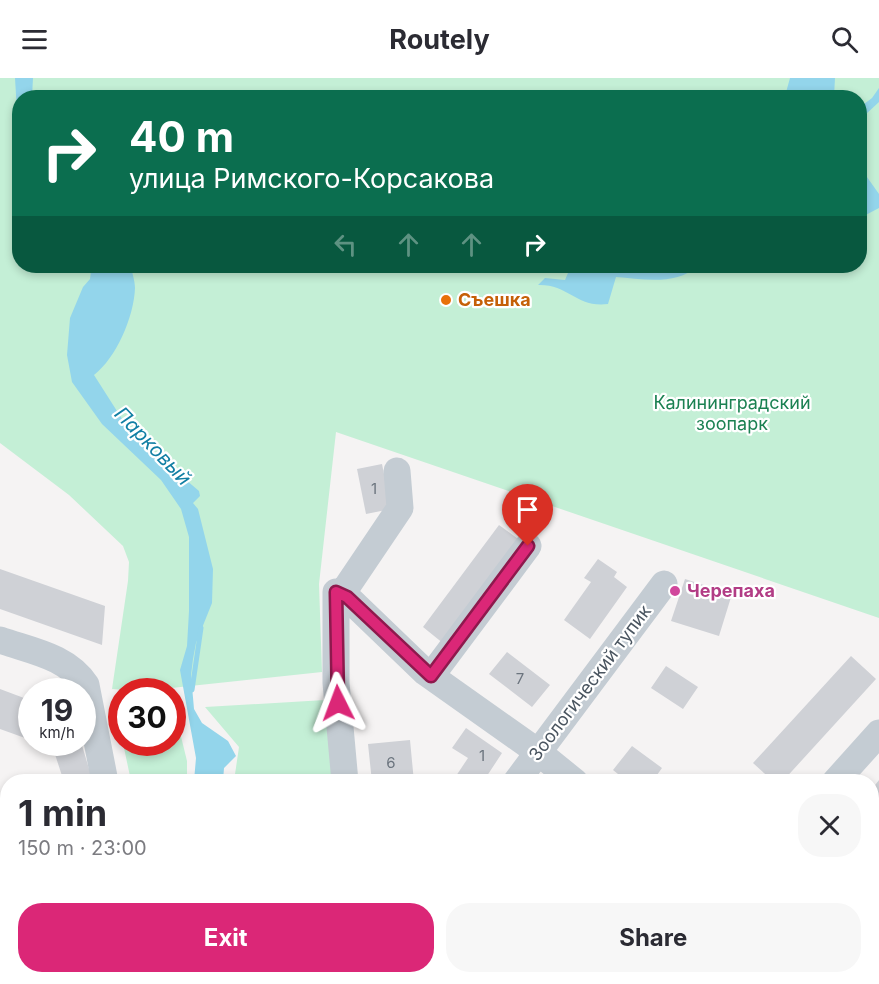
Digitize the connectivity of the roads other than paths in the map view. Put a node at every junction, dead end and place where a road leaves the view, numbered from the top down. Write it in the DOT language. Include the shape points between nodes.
graph roads {
  1 [pos="397,471"];
  2 [pos="528,546"];
  3 [pos="663,584"];
  4 [pos="339,593"];
  5 [pos="0,640"];
  6 [pos="431,676"];
  7 [pos="879,734"];
  8 [pos="538,752"];
  9 [pos="104,774"];
  10 [pos="344,774"];
  11 [pos="522,774"];
  12 [pos="565,774"];
  13 [pos="842,774"];
  1 -- 4 [label="street" via="400,508"];
  2 -- 6 [label="street"];
  3 -- 8 [label="street, Зоологический тупик"];
  4 -- 6 [label="street"];
  4 -- 10 [label="street" via="336,683"];
  5 -- 9 [label="street" via="66,663 78,674 86,685 93,712"];
  6 -- 8 [label="street"];
  7 -- 13 [label="street"];
  8 -- 11 [label="street, Зоологический тупик"];
  8 -- 12 [label="street"];
}
